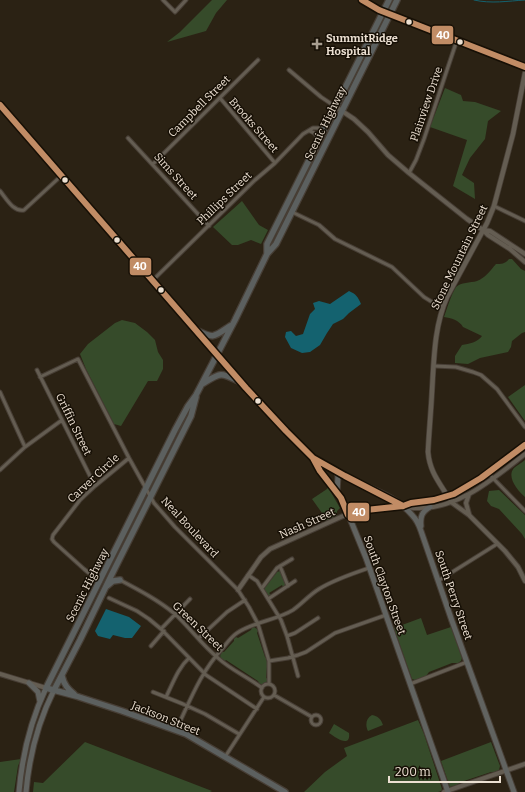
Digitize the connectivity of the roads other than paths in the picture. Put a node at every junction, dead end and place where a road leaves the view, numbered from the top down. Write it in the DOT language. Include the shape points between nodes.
graph roads {
  1 [pos="163,0"];
  2 [pos="186,0"];
  3 [pos="362,0"];
  4 [pos="389,0"];
  5 [pos="397,0"];
  6 [pos="384,12"];
  7 [pos="390,14"];
  8 [pos="457,40"];
  9 [pos="258,60"];
  10 [pos="525,67"];
  11 [pos="289,70"];
  12 [pos="525,73"];
  13 [pos="220,98"];
  14 [pos="0,105"];
  15 [pos="336,107"];
  16 [pos="342,110"];
  17 [pos="327,124"];
  18 [pos="310,131"];
  19 [pos="128,138"];
  20 [pos="318,142"];
  21 [pos="275,163"];
  22 [pos="153,164"];
  23 [pos="409,173"];
  24 [pos="61,176"];
  25 [pos="0,191"];
  26 [pos="494,206"];
  27 [pos="285,208"];
  28 [pos="292,212"];
  29 [pos="525,221"];
  30 [pos="209,226"];
  31 [pos="483,230"];
  32 [pos="267,254"];
  33 [pos="525,254"];
  34 [pos="525,262"];
  35 [pos="152,281"];
  36 [pos="443,307"];
  37 [pos="232,324"];
  38 [pos="196,330"];
  39 [pos="217,354"];
  40 [pos="434,366"];
  41 [pos="37,370"];
  42 [pos="40,377"];
  43 [pos="241,382"];
  44 [pos="201,384"];
  45 [pos="0,392"];
  46 [pos="196,395"];
  47 [pos="62,420"];
  48 [pos="525,427"];
  49 [pos="525,445"];
  50 [pos="26,447"];
  51 [pos="525,454"];
  52 [pos="129,458"];
  53 [pos="313,458"];
  54 [pos="0,470"];
  55 [pos="336,471"];
  56 [pos="488,473"];
  57 [pos="493,478"];
  58 [pos="95,486"];
  59 [pos="146,488"];
  60 [pos="337,492"];
  61 [pos="469,494"];
  62 [pos="150,496"];
  63 [pos="448,496"];
  64 [pos="451,502"];
  65 [pos="403,506"];
  66 [pos="430,508"];
  67 [pos="525,511"];
  68 [pos="348,515"];
  69 [pos="469,515"];
  70 [pos="421,531"];
  71 [pos="497,544"];
  72 [pos="292,559"];
  73 [pos="280,566"];
  74 [pos="369,568"];
  75 [pos="114,570"];
  76 [pos="248,575"];
  77 [pos="120,580"];
  78 [pos="295,581"];
  79 [pos="438,581"];
  80 [pos="525,581"];
  81 [pos="100,582"];
  82 [pos="288,586"];
  83 [pos="105,588"];
  84 [pos="262,588"];
  85 [pos="238,590"];
  86 [pos="109,598"];
  87 [pos="190,599"];
  88 [pos="268,599"];
  89 [pos="245,600"];
  90 [pos="175,614"];
  91 [pos="386,615"];
  92 [pos="279,616"];
  93 [pos="318,618"];
  94 [pos="258,624"];
  95 [pos="162,630"];
  96 [pos="287,636"];
  97 [pos="198,638"];
  98 [pos="151,646"];
  99 [pos="216,656"];
  100 [pos="293,657"];
  101 [pos="189,658"];
  102 [pos="269,661"];
  103 [pos="467,662"];
  104 [pos="204,673"];
  105 [pos="0,674"];
  106 [pos="62,676"];
  107 [pos="298,676"];
  108 [pos="29,683"];
  109 [pos="268,684"];
  110 [pos="410,684"];
  111 [pos="46,688"];
  112 [pos="262,688"];
  113 [pos="54,690"];
  114 [pos="153,692"];
  115 [pos="274,695"];
  116 [pos="76,696"];
  117 [pos="166,697"];
  118 [pos="264,697"];
  119 [pos="40,703"];
  120 [pos="187,706"];
  121 [pos="257,709"];
  122 [pos="312,717"];
  123 [pos="176,730"];
  124 [pos="239,734"];
  125 [pos="225,757"];
  126 [pos="525,764"];
  127 [pos="506,770"];
  128 [pos="19,792"];
  129 [pos="26,792"];
  130 [pos="285,792"];
  131 [pos="447,792"];
  132 [pos="514,792"];
  1 -- 2 [label="street" via="175,12"];
  3 -- 6 [label="street"];
  4 -- 6 [label="highway, Scenic Highway"];
  5 -- 7 [label="highway, Scenic Highway"];
  6 -- 7 [label="street"];
  6 -- 15 [label="highway, Scenic Highway"];
  7 -- 8 [label="street"];
  7 -- 16 [label="highway, Scenic Highway"];
  8 -- 10 [label="street"];
  8 -- 23 [label="street, Plainview Drive" via="424,140"];
  9 -- 13 [label="street, Campbell Street"];
  11 -- 15 [label="street"];
  12 -- 26 [label="main road, Stone Mountain Street" via="513,134"];
  13 -- 21 [label="street, Brooks Street"];
  13 -- 22 [label="street, Campbell Street"];
  14 -- 24 [label="main road, South Clayton Street"];
  15 -- 16 [label="street"];
  15 -- 17 [label="highway, Scenic Highway"];
  16 -- 23 [label="street"];
  16 -- 28 [label="highway, Scenic Highway"];
  17 -- 18 [label="street, Phillips Street" via="320,128 312,128"];
  17 -- 20 [label="highway, Scenic Highway"];
  18 -- 20 [label="street" via="317,136"];
  18 -- 21 [label="street, Phillips Street" via="303,134"];
  19 -- 22 [label="street, Sims Street"];
  20 -- 27 [label="highway, Scenic Highway"];
  21 -- 30 [label="street, Phillips Street"];
  22 -- 30 [label="street, Sims Street"];
  23 -- 31 [label="street"];
  24 -- 25 [label="street" via="20,211"];
  24 -- 35 [label="main road, South Clayton Street"];
  26 -- 29 [label="street"];
  26 -- 31 [label="main road, Stone Mountain Street"];
  27 -- 28 [label="highway"];
  27 -- 32 [label="highway, Scenic Highway" via="267,244"];
  28 -- 32 [label="highway, Scenic Highway" via="276,244"];
  28 -- 36 [label="street" via="319,225 335,239 392,267 424,297"];
  30 -- 35 [label="street, Phillips Street"];
  31 -- 33 [label="street" via="490,231"];
  31 -- 34 [label="street"];
  31 -- 36 [label="main road, Stone Mountain Street"];
  32 -- 37 [label="highway, Scenic Highway"];
  35 -- 38 [label="main road, South Clayton Street"];
  36 -- 40 [label="main road, Stone Mountain Street"];
  37 -- 38 [label="highway" via="214,336"];
  37 -- 39 [label="highway, Scenic Highway"];
  38 -- 39 [label="main road, South Clayton Street"];
  39 -- 43 [label="main road, South Clayton Street"];
  39 -- 44 [label="highway, Scenic Highway"];
  40 -- 48 [label="street" via="456,367 481,375 497,389"];
  40 -- 63 [label="main road, Stone Mountain Street" via="429,459 433,472"];
  41 -- 42 [label="street, Griffin Street"];
  42 -- 47 [label="street, Griffin Street"];
  42 -- 52 [label="street, Neal Boulevard" via="78,359"];
  43 -- 44 [label="highway" via="220,374"];
  43 -- 53 [label="main road, South Clayton Street"];
  44 -- 46 [label="highway, Scenic Highway"];
  45 -- 50 [label="street"];
  46 -- 59 [label="highway, Scenic Highway" via="184,413"];
  46 -- 62 [label="highway, Scenic Highway" via="191,416"];
  47 -- 50 [label="street"];
  47 -- 58 [label="street, Griffin Street"];
  49 -- 56 [label="street, Nash Street"];
  50 -- 54 [label="street"];
  51 -- 57 [label="street, Nash Street"];
  52 -- 58 [label="street, Carver Circle"];
  52 -- 59 [label="street, Neal Boulevard"];
  53 -- 55 [label="main road, South Perry Street"];
  53 -- 60 [label="main road, South Clayton Street"];
  55 -- 60 [label="main road"];
  55 -- 65 [label="main road, South Perry Street"];
  56 -- 57 [label="street"];
  56 -- 63 [label="street, Nash Street"];
  57 -- 61 [label="street, Nash Street"];
  57 -- 67 [label="street"];
  58 -- 81 [label="street, Carver Circle" via="80,500 52,539"];
  59 -- 62 [label="street, Neal Boulevard"];
  59 -- 81 [label="highway, Scenic Highway"];
  60 -- 68 [label="main road, South Clayton Street"];
  61 -- 64 [label="street, Nash Street"];
  61 -- 69 [label="street" via="466,506"];
  62 -- 75 [label="highway, Scenic Highway"];
  62 -- 85 [label="street, Neal Boulevard" via="160,511"];
  63 -- 64 [label="main road, Stone Mountain Street"];
  63 -- 65 [label="street, Nash Street"];
  64 -- 66 [label="street, Nash Street"];
  64 -- 69 [label="street"];
  65 -- 66 [label="street, Nash Street"];
  65 -- 68 [label="street, Nash Street" via="366,510"];
  65 -- 70 [label="main road, South Perry Street" via="412,514"];
  66 -- 70 [label="main road" via="421,514"];
  68 -- 74 [label="main road, South Clayton Street"];
  68 -- 76 [label="street, Nash Street" via="270,549"];
  69 -- 71 [label="street"];
  70 -- 79 [label="main road, South Perry Street"];
  71 -- 79 [label="street"];
  71 -- 80 [label="street" via="518,567"];
  72 -- 73 [label="street"];
  73 -- 82 [label="street"];
  73 -- 84 [label="street"];
  74 -- 91 [label="main road, South Clayton Street"];
  74 -- 92 [label="street" via="322,587 293,610"];
  75 -- 77 [label="highway"];
  75 -- 83 [label="highway, Scenic Highway"];
  76 -- 84 [label="street"];
  76 -- 85 [label="street, Nash Street"];
  77 -- 83 [label="highway" via="113,581"];
  77 -- 90 [label="street, Green Street" via="151,596"];
  78 -- 82 [label="street"];
  79 -- 103 [label="main road, South Perry Street"];
  81 -- 111 [label="highway, Scenic Highway"];
  82 -- 88 [label="street"];
  83 -- 106 [label="highway, Scenic Highway"];
  84 -- 88 [label="street"];
  85 -- 89 [label="street, Neal Boulevard"];
  86 -- 95 [label="street" via="137,611"];
  87 -- 90 [label="street"];
  88 -- 92 [label="street"];
  89 -- 94 [label="street, Neal Boulevard"];
  89 -- 97 [label="street"];
  90 -- 95 [label="street"];
  90 -- 97 [label="street, Green Street"];
  91 -- 100 [label="street" via="336,634"];
  91 -- 110 [label="main road, South Clayton Street"];
  92 -- 94 [label="street"];
  92 -- 96 [label="street"];
  93 -- 96 [label="street"];
  94 -- 99 [label="street" via="230,639"];
  94 -- 102 [label="street, Neal Boulevard"];
  95 -- 98 [label="street"];
  95 -- 101 [label="street"];
  96 -- 100 [label="street"];
  97 -- 99 [label="street, Green Street"];
  99 -- 104 [label="street"];
  99 -- 112 [label="street, Green Street"];
  100 -- 102 [label="street"];
  100 -- 107 [label="street"];
  101 -- 104 [label="street"];
  101 -- 117 [label="street" via="180,669"];
  102 -- 109 [label="street, Neal Boulevard"];
  103 -- 110 [label="street"];
  103 -- 127 [label="main road, South Perry Street"];
  104 -- 120 [label="street"];
  104 -- 121 [label="street"];
  105 -- 108 [label="street"];
  106 -- 113 [label="highway, Scenic Highway"];
  106 -- 116 [label="highway" via="63,682"];
  108 -- 111 [label="street"];
  108 -- 119 [label="main road" via="38,692"];
  109 -- 112 [label="street"];
  109 -- 115 [label="street" via="274,688"];
  110 -- 131 [label="main road, South Clayton Street"];
  111 -- 113 [label="highway, Jackson Street"];
  111 -- 119 [label="main road, Scenic Highway"];
  112 -- 118 [label="street"];
  113 -- 116 [label="highway, Jackson Street"];
  113 -- 129 [label="main road, Scenic Highway" via="35,739"];
  114 -- 117 [label="street"];
  115 -- 118 [label="street"];
  115 -- 122 [label="street"];
  116 -- 123 [label="highway, Jackson Street"];
  117 -- 120 [label="street"];
  118 -- 121 [label="street"];
  119 -- 128 [label="main road, Scenic Highway" via="27,743"];
  120 -- 123 [label="street"];
  120 -- 124 [label="street"];
  121 -- 124 [label="street"];
  123 -- 125 [label="highway, Jackson Street"];
  124 -- 125 [label="street"];
  125 -- 130 [label="highway, Jackson Street"];
  126 -- 127 [label="street"];
  127 -- 131 [label="street"];
  127 -- 132 [label="main road, South Perry Street"];
}
